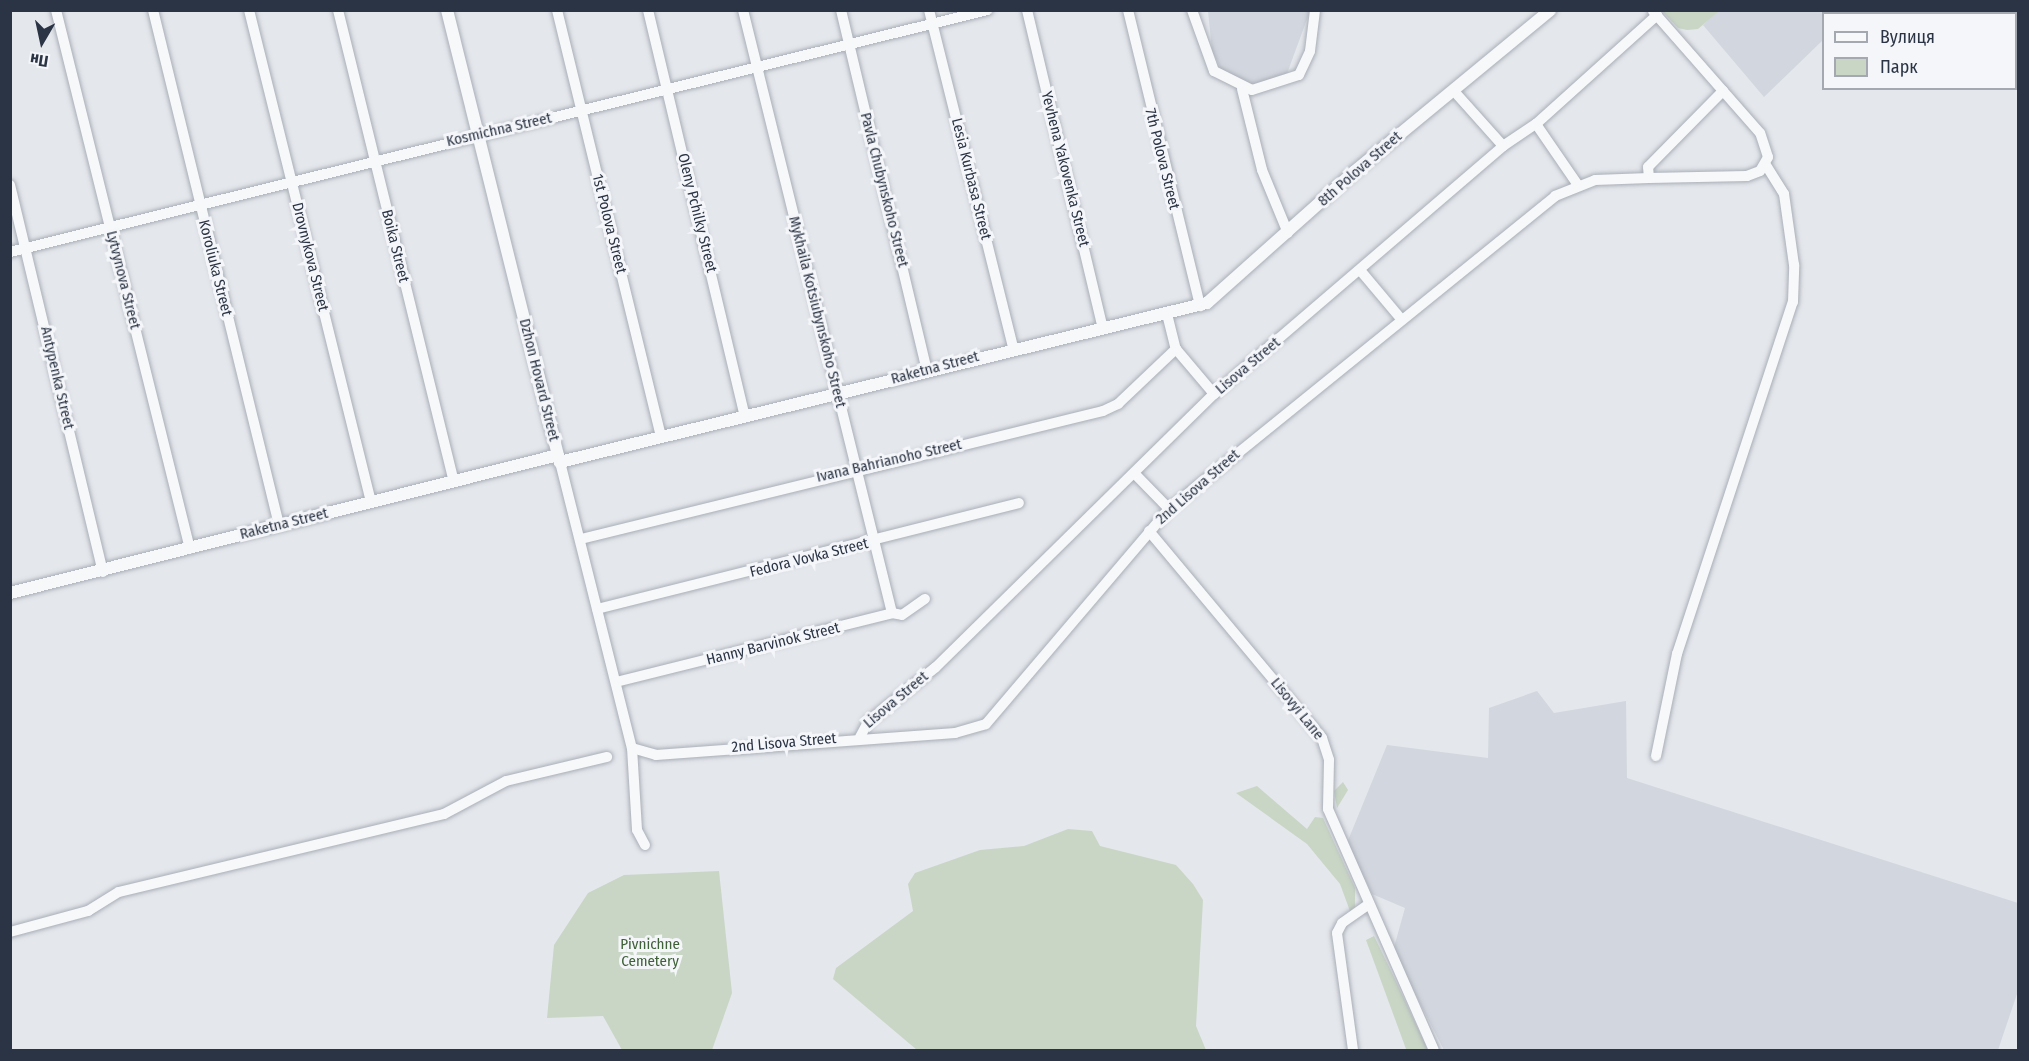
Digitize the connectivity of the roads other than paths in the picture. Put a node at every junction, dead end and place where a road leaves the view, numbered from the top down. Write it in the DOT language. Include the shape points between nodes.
graph roads {
  1 [pos="56,10"];
  2 [pos="153,10"];
  3 [pos="249,10"];
  4 [pos="338,10"];
  5 [pos="447,10"];
  6 [pos="557,10"];
  7 [pos="648,10"];
  8 [pos="743,10"];
  9 [pos="841,10"];
  10 [pos="929,10"];
  11 [pos="988,10"];
  12 [pos="1027,10"];
  13 [pos="1128,10"];
  14 [pos="1192,10"];
  15 [pos="1315,10"];
  16 [pos="1550,10"];
  17 [pos="1655,13"];
  18 [pos="933,25"];
  19 [pos="848,45"];
  20 [pos="757,68"];
  21 [pos="667,88"];
  22 [pos="1242,89"];
  23 [pos="1453,90"];
  24 [pos="1723,91"];
  25 [pos="582,111"];
  26 [pos="1536,124"];
  27 [pos="479,135"];
  28 [pos="1503,146"];
  29 [pos="374,160"];
  30 [pos="1766,165"];
  31 [pos="1649,178"];
  32 [pos="291,182"];
  33 [pos="10,185"];
  34 [pos="1578,185"];
  35 [pos="199,205"];
  36 [pos="110,227"];
  37 [pos="1288,233"];
  38 [pos="26,248"];
  39 [pos="10,252"];
  40 [pos="1360,270"];
  41 [pos="1200,306"];
  42 [pos="1167,314"];
  43 [pos="1402,320"];
  44 [pos="1103,328"];
  45 [pos="1013,347"];
  46 [pos="1176,349"];
  47 [pos="927,370"];
  48 [pos="838,393"];
  49 [pos="1214,394"];
  50 [pos="746,416"];
  51 [pos="661,437"];
  52 [pos="559,458"];
  53 [pos="856,468"];
  54 [pos="1134,473"];
  55 [pos="454,481"];
  56 [pos="371,502"];
  57 [pos="1019,503"];
  58 [pos="1169,509"];
  59 [pos="279,525"];
  60 [pos="1149,531"];
  61 [pos="581,539"];
  62 [pos="874,542"];
  63 [pos="190,549"];
  64 [pos="103,572"];
  65 [pos="10,593"];
  66 [pos="925,599"];
  67 [pos="597,609"];
  68 [pos="892,613"];
  69 [pos="616,682"];
  70 [pos="860,737"];
  71 [pos="632,748"];
  72 [pos="1656,756"];
  73 [pos="607,757"];
  74 [pos="645,845"];
  75 [pos="1368,905"];
  76 [pos="10,932"];
  77 [pos="1353,1050"];
  78 [pos="1434,1050"];
  1 -- 36 [label="street, Lytvynova Street"];
  2 -- 35 [label="street, Koroliuka Street"];
  3 -- 32 [label="street, Drovnykova Street"];
  4 -- 29 [label="street, Boika Street"];
  5 -- 27 [label="street, Dzhon Hovard Street"];
  6 -- 25 [label="street, 1st Polova Street"];
  7 -- 21 [label="street, Oleny Pchilky Street"];
  8 -- 20 [label="street, Mykhaila Kotsiubynskoho Street"];
  9 -- 19 [label="street, Pavla Chubynskoho Street"];
  10 -- 18 [label="street, Lesia Kurbasa Street"];
  11 -- 18 [label="street, Kosmichna Street"];
  12 -- 44 [label="street, Yevhena Yakovenka Street"];
  13 -- 41 [label="street, 7th Polova Street"];
  14 -- 22 [label="street" via="1214,71"];
  15 -- 22 [label="street" via="1310,51 1299,75 1284,84"];
  16 -- 23 [label="street, 8th Polova Street"];
  17 -- 24 [label="street"];
  17 -- 26 [label="street, Lisova Street"];
  18 -- 19 [label="street, Kosmichna Street"];
  18 -- 45 [label="street, Lesia Kurbasa Street"];
  19 -- 20 [label="street, Kosmichna Street"];
  19 -- 47 [label="street, Pavla Chubynskoho Street"];
  20 -- 21 [label="street, Kosmichna Street"];
  20 -- 48 [label="street, Mykhaila Kotsiubynskoho Street"];
  21 -- 25 [label="street, Kosmichna Street"];
  21 -- 50 [label="street, Oleny Pchilky Street"];
  22 -- 37 [label="street" via="1262,170"];
  23 -- 28 [label="street"];
  23 -- 37 [label="street, 8th Polova Street"];
  24 -- 30 [label="street" via="1763,138"];
  24 -- 31 [label="street" via="1648,168"];
  25 -- 27 [label="street, Kosmichna Street"];
  25 -- 51 [label="street, 1st Polova Street"];
  26 -- 28 [label="street, Lisova Street"];
  26 -- 34 [label="street"];
  27 -- 29 [label="street, Kosmichna Street"];
  27 -- 52 [label="street, Dzhon Hovard Street"];
  28 -- 40 [label="street, Lisova Street"];
  29 -- 32 [label="street, Kosmichna Street"];
  29 -- 55 [label="street, Boika Street"];
  30 -- 31 [label="street, 2nd Lisova Street" via="1747,176"];
  30 -- 72 [label="street" via="1784,194 1794,265 1793,302 1677,654"];
  31 -- 34 [label="street, 2nd Lisova Street"];
  32 -- 35 [label="street, Kosmichna Street"];
  32 -- 56 [label="street, Drovnykova Street"];
  33 -- 38 [label="street, Antypenka Street"];
  34 -- 43 [label="street, 2nd Lisova Street" via="1556,195"];
  35 -- 36 [label="street, Kosmichna Street"];
  35 -- 59 [label="street, Koroliuka Street"];
  36 -- 38 [label="street, Kosmichna Street"];
  36 -- 63 [label="street, Lytvynova Street"];
  37 -- 41 [label="street, Raketna Street"];
  38 -- 39 [label="street, Kosmichna Street"];
  38 -- 64 [label="street, Antypenka Street"];
  40 -- 43 [label="street"];
  40 -- 49 [label="street, Lisova Street"];
  41 -- 42 [label="street, Raketna Street"];
  42 -- 44 [label="street, Raketna Street"];
  42 -- 46 [label="street"];
  43 -- 58 [label="street, 2nd Lisova Street"];
  44 -- 45 [label="street, Raketna Street"];
  45 -- 47 [label="street, Raketna Street"];
  46 -- 49 [label="street"];
  46 -- 53 [label="street, Ivana Bahrianoho Street" via="1112,408"];
  47 -- 48 [label="street, Raketna Street"];
  48 -- 50 [label="street, Raketna Street"];
  48 -- 53 [label="street, Mykhaila Kotsiubynskoho Street"];
  49 -- 54 [label="street, Lisova Street"];
  50 -- 51 [label="street, Raketna Street"];
  51 -- 52 [label="street, Raketna Street"];
  52 -- 55 [label="street, Raketna Street"];
  52 -- 61 [label="street, Dzhon Hovard Street"];
  53 -- 61 [label="street, Ivana Bahrianoho Street"];
  53 -- 62 [label="street, Mykhaila Kotsiubynskoho Street"];
  54 -- 58 [label="street"];
  54 -- 70 [label="street, Lisova Street" via="936,667 868,722"];
  55 -- 56 [label="street, Raketna Street"];
  56 -- 59 [label="street, Raketna Street"];
  57 -- 62 [label="street, Fedora Vovka Street"];
  58 -- 60 [label="street, 2nd Lisova Street"];
  59 -- 63 [label="street, Raketna Street"];
  60 -- 70 [label="street, 2nd Lisova Street" via="986,724 955,733"];
  60 -- 75 [label="street, Lisovyi Lane" via="1322,738 1329,760 1328,809"];
  61 -- 67 [label="street, Dzhon Hovard Street"];
  62 -- 67 [label="street, Fedora Vovka Street"];
  62 -- 68 [label="street, Mykhaila Kotsiubynskoho Street"];
  63 -- 64 [label="street, Raketna Street"];
  64 -- 65 [label="street, Raketna Street"];
  66 -- 68 [label="street, Hanny Barvinok Street" via="906,614"];
  67 -- 69 [label="street, Dzhon Hovard Street"];
  68 -- 69 [label="street, Hanny Barvinok Street"];
  69 -- 71 [label="street, Dzhon Hovard Street"];
  70 -- 71 [label="street, 2nd Lisova Street" via="656,754"];
  71 -- 74 [label="street, Dzhon Hovard Street" via="637,830"];
  73 -- 76 [label="street" via="506,781 444,814 119,892 88,910"];
  75 -- 77 [label="street" via="1342,923 1337,933"];
  75 -- 78 [label="street, Lisovyi Lane"];
}
